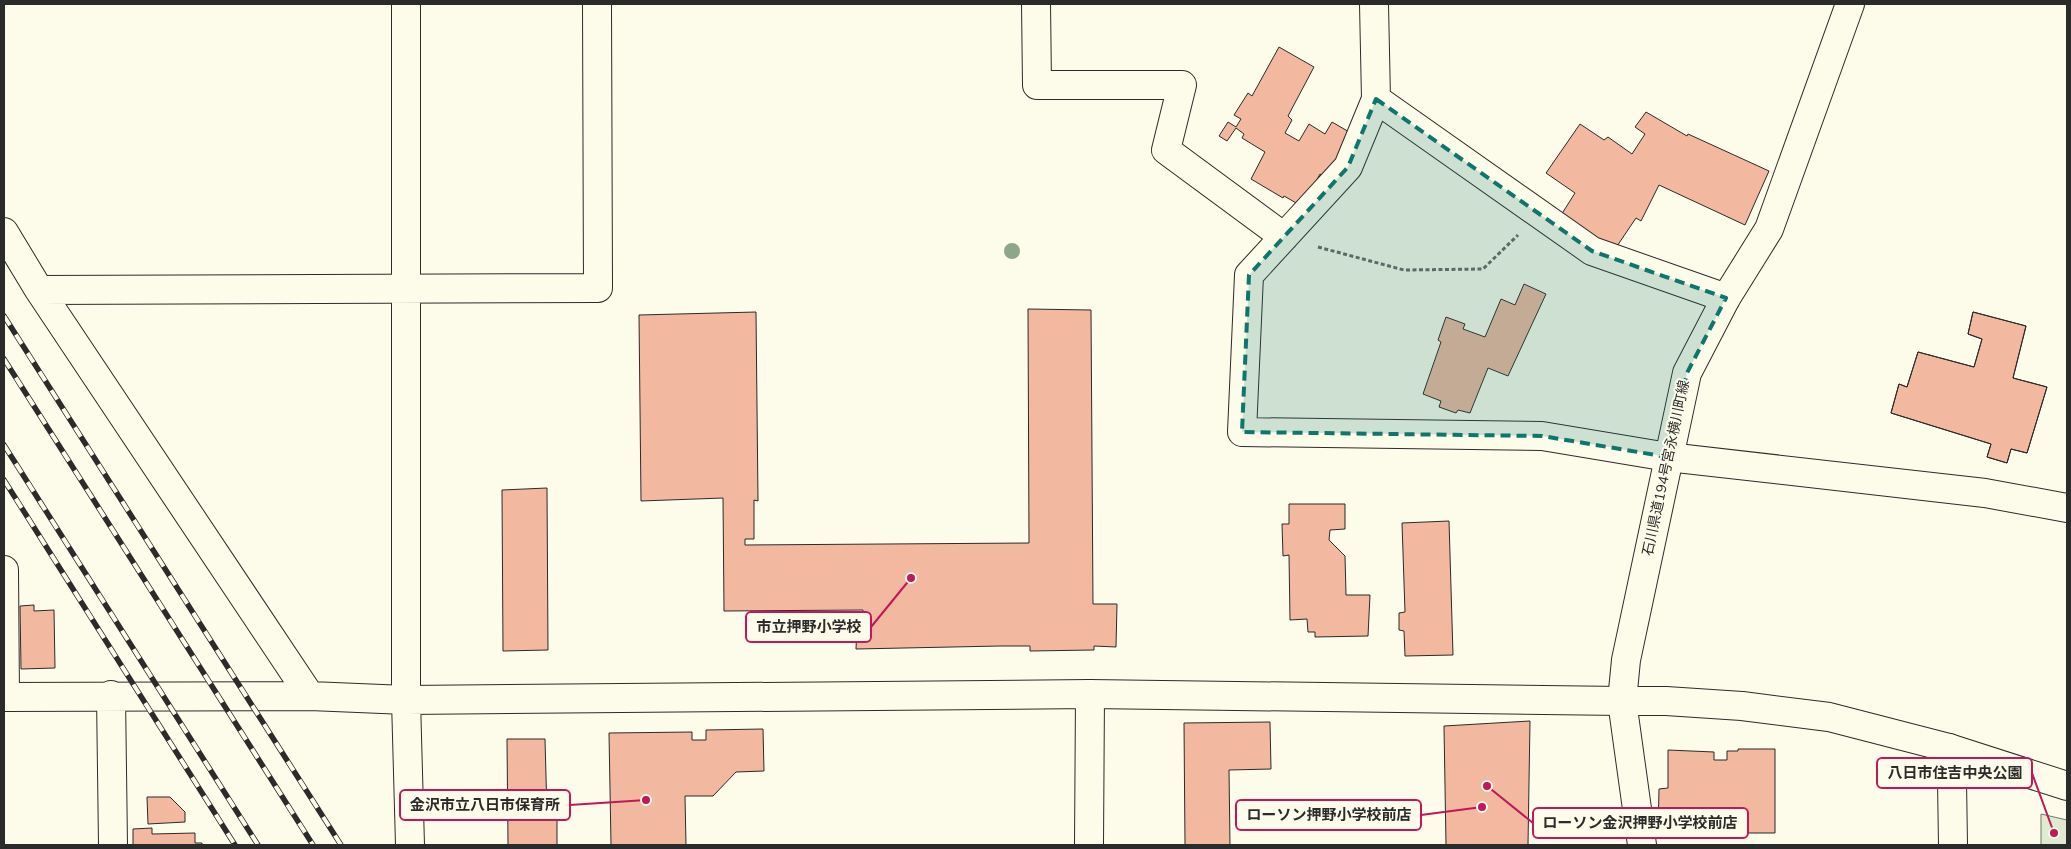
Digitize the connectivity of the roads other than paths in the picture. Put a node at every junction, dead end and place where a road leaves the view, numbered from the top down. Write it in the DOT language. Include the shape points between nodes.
graph roads {
  1 [pos="406,4"];
  2 [pos="597,4"];
  3 [pos="1036,4"];
  4 [pos="1374,4"];
  5 [pos="1850,4"];
  6 [pos="1376,99"];
  7 [pos="4,232"];
  8 [pos="1284,237"];
  9 [pos="406,287"];
  10 [pos="39,290"];
  11 [pos="1726,298"];
  12 [pos="1668,457"];
  13 [pos="2067,508"];
  14 [pos="4,570"];
  15 [pos="1090,694"];
  16 [pos="111,695"];
  17 [pos="310,696"];
  18 [pos="5,697"];
  19 [pos="406,700"];
  20 [pos="1622,701"];
  21 [pos="1949,748"];
  22 [pos="2067,786"];
  23 [pos="113,845"];
  24 [pos="410,845"];
  25 [pos="1089,845"];
  26 [pos="1642,845"];
  27 [pos="1953,845"];
  1 -- 9 [label="street"];
  2 -- 9 [label="street" via="598,288"];
  3 -- 8 [label="street" via="1037,85 1182,85 1166,150"];
  4 -- 6 [label="street"];
  5 -- 11 [label="street, 石川県道194号宮永横川町線" via="1768,229"];
  6 -- 8 [label="street" via="1348,167"];
  6 -- 11 [label="street" via="1592,251"];
  7 -- 10 [label="street"];
  8 -- 12 [label="street" via="1249,275 1242,432 1542,436"];
  9 -- 10 [label="street"];
  9 -- 19 [label="street"];
  10 -- 17 [label="street"];
  11 -- 12 [label="street, 石川県道194号宮永横川町線" via="1687,373"];
  12 -- 13 [label="street" via="1985,493"];
  12 -- 20 [label="street, 石川県道194号宮永横川町線" via="1626,660"];
  14 -- 18 [label="street"];
  15 -- 19 [label="street"];
  15 -- 20 [label="street"];
  15 -- 25 [label="street"];
  16 -- 17 [label="street"];
  16 -- 18 [label="street"];
  16 -- 23 [label="street"];
  17 -- 19 [label="street"];
  19 -- 24 [label="street"];
  20 -- 21 [label="street" via="1742,706 1829,717"];
  20 -- 26 [label="street, 石川県道194号宮永横川町線"];
  21 -- 22 [label="street"];
  21 -- 27 [label="street"];
}
